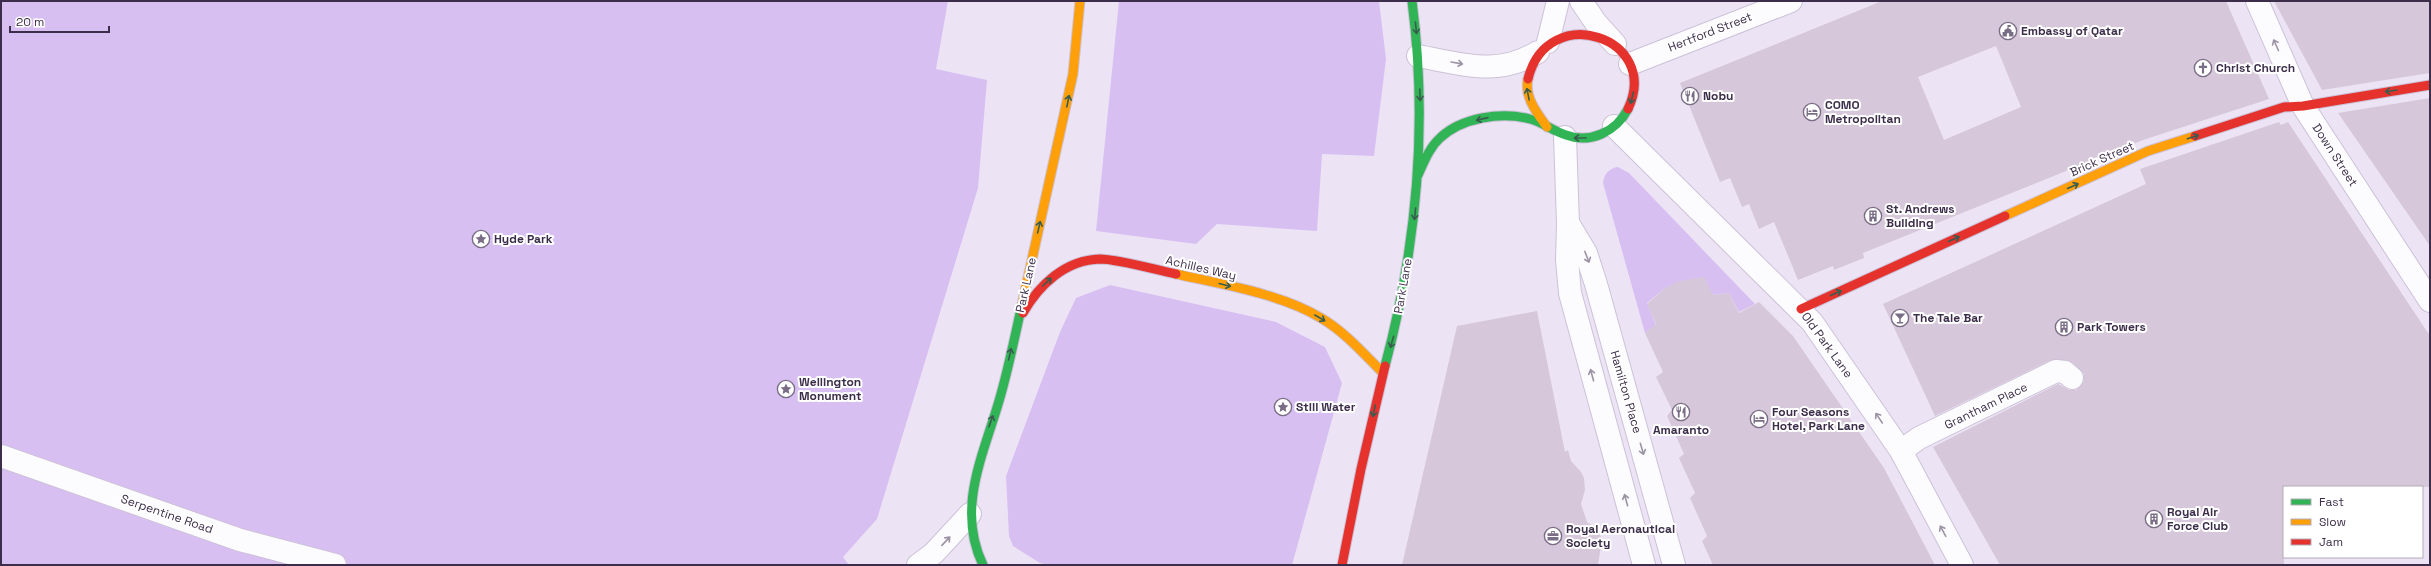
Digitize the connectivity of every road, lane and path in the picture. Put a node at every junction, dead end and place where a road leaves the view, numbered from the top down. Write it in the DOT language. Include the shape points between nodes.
graph roads {
  1 [pos="1080,1"];
  2 [pos="1412,1"];
  3 [pos="1558,1"];
  4 [pos="1581,1"];
  5 [pos="1791,1"];
  6 [pos="2256,1"];
  7 [pos="1615,44"];
  8 [pos="1543,47"];
  9 [pos="1418,56"];
  10 [pos="1630,64"];
  11 [pos="2430,85"];
  12 [pos="2303,106"];
  13 [pos="1614,126"];
  14 [pos="1556,132"];
  15 [pos="1418,175"];
  16 [pos="1568,222"];
  17 [pos="2430,301"];
  18 [pos="1801,309"];
  19 [pos="1017,324"];
  20 [pos="1383,373"];
  21 [pos="2072,378"];
  22 [pos="1900,451"];
  23 [pos="1,456"];
  24 [pos="970,514"];
  25 [pos="1348,528"];
  26 [pos="335,565"];
  27 [pos="918,565"];
  28 [pos="983,565"];
  29 [pos="1334,565"];
  30 [pos="1342,565"];
  31 [pos="1644,565"];
  32 [pos="1674,565"];
  33 [pos="1962,565"];
  19 -- 1 [label="main road, Park Lane, one-way" via="1067,103"];
  2 -- 9 [label="main road, Park Lane, one-way"];
  3 -- 8 [label="street"];
  4 -- 7 [label="street"];
  5 -- 10 [label="street, Hertford Street"];
  12 -- 6 [label="street, Down Street, one-way"];
  7 -- 8 [label="main road" via="1603,36 1575,31 1561,35"];
  7 -- 10 [label="main road"];
  9 -- 8 [label="street, one-way" via="1495,67 1511,65"];
  14 -- 8 [label="main road, one-way" via="1530,105 1526,86 1529,68"];
  9 -- 15 [label="main road, Park Lane, one-way"];
  10 -- 13 [label="main road, one-way" via="1634,86 1632,98 1622,119"];
  11 -- 12 [label="main road, Brick Street, one-way"];
  12 -- 17 [label="street, Down Street"];
  18 -- 12 [label="main road, Brick Street, one-way" via="2148,151 2284,107"];
  13 -- 14 [label="main road, one-way" via="1603,134 1591,137"];
  13 -- 18 [label="street, Old Park Lane"];
  14 -- 15 [label="main road, one-way" via="1531,119 1505,116 1469,123 1440,137"];
  14 -- 16 [label="street, Hamilton Place"];
  15 -- 20 [label="main road, Park Lane, one-way" via="1404,284"];
  31 -- 16 [label="street, Hamilton Place, one-way" via="1570,294 1567,260"];
  16 -- 32 [label="street, Hamilton Place, one-way" via="1586,253 1596,284"];
  22 -- 18 [label="street, Old Park Lane, one-way" via="1819,331"];
  19 -- 20 [label="main road, Achilles Way, one-way" via="1034,294 1060,271 1081,262 1101,259 1177,274 1285,301 1332,326"];
  24 -- 19 [label="main road, Park Lane, one-way" via="973,485 983,444 1001,392"];
  20 -- 25 [label="main road, Park Lane, one-way"];
  21 -- 22 [label="street, Grantham Place" via="2064,372 2056,372 1920,438"];
  33 -- 22 [label="street, Old Park Lane, one-way"];
  23 -- 26 [label="street, Serpentine Road" via="240,540"];
  27 -- 24 [label="street, one-way" via="934,553"];
  24 -- 28 [label="main road, Park Lane" via="977,553"];
  25 -- 29 [label="main road"];
  25 -- 30 [label="main road, Park Lane"];
}
